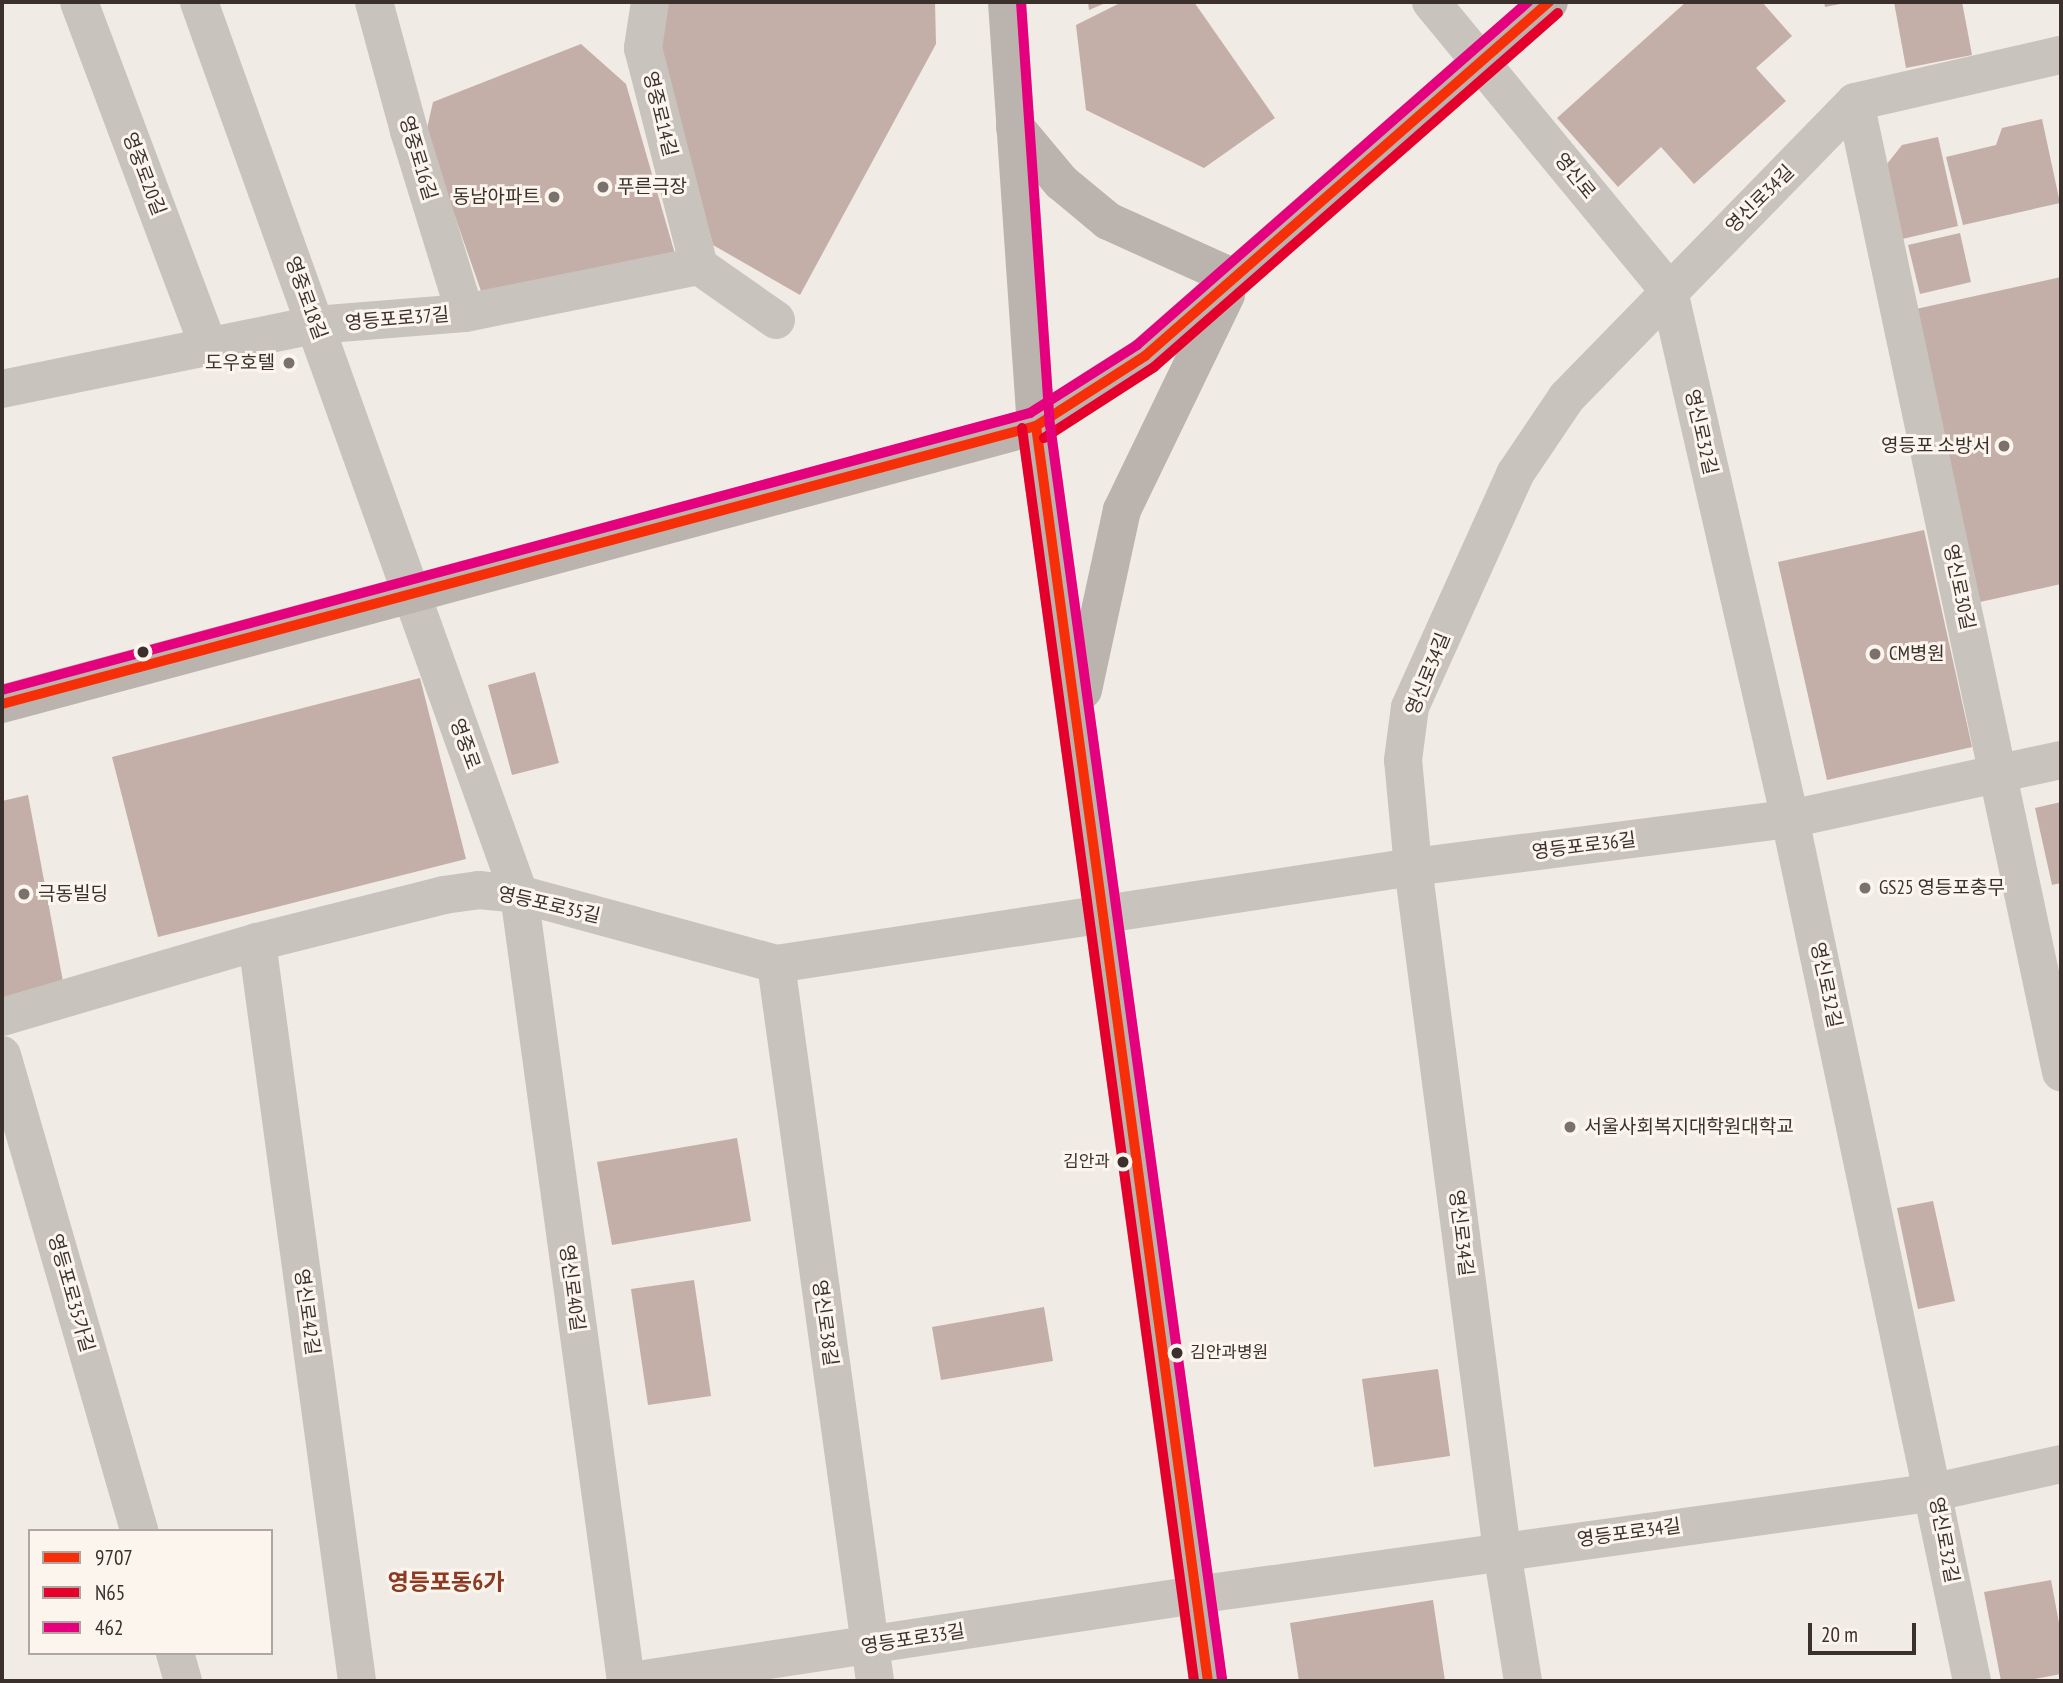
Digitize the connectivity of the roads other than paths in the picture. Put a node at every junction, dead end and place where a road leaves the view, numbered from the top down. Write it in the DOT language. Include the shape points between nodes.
graph roads {
  1 [pos="79,2"];
  2 [pos="199,2"];
  3 [pos="374,2"];
  4 [pos="650,2"];
  5 [pos="1007,2"];
  6 [pos="1431,2"];
  7 [pos="1549,2"];
  8 [pos="2061,55"];
  9 [pos="1480,62"];
  10 [pos="1855,102"];
  11 [pos="1015,127"];
  12 [pos="699,265"];
  13 [pos="1234,278"];
  14 [pos="1669,291"];
  15 [pos="465,313"];
  16 [pos="776,320"];
  17 [pos="316,325"];
  18 [pos="209,347"];
  19 [pos="2,389"];
  20 [pos="1036,426"];
  21 [pos="413,594"];
  22 [pos="2,704"];
  23 [pos="1077,712"];
  24 [pos="2061,760"];
  25 [pos="1999,774"];
  26 [pos="1790,820"];
  27 [pos="1413,867"];
  28 [pos="519,894"];
  29 [pos="1103,913"];
  30 [pos="257,942"];
  31 [pos="776,964"];
  32 [pos="2,1017"];
  33 [pos="2,1055"];
  34 [pos="2061,1072"];
  35 [pos="2061,1464"];
  36 [pos="1935,1492"];
  37 [pos="138,1529"];
  38 [pos="1502,1550"];
  39 [pos="1195,1595"];
  40 [pos="176,1655"];
  41 [pos="872,1664"];
  42 [pos="183,1681"];
  43 [pos="357,1681"];
  44 [pos="626,1681"];
  45 [pos="631,1681"];
  46 [pos="1208,1681"];
  47 [pos="1523,1681"];
  48 [pos="1972,1681"];
  1 -- 18 [label="street, 영중로20길"];
  2 -- 17 [label="street, 영중로18길"];
  3 -- 15 [label="street, 영중로16길"];
  4 -- 12 [label="street, 영중로14길" via="643,48"];
  5 -- 11 [label="main road"];
  6 -- 9 [label="street, 영신로"];
  7 -- 9 [label="main road"];
  8 -- 10 [label="street"];
  9 -- 13 [label="main road"];
  9 -- 14 [label="street, 영신로"];
  10 -- 14 [label="street, 영신로34길"];
  10 -- 25 [label="street, 영신로30길"];
  11 -- 13 [label="main road" via="1061,181 1108,221"];
  11 -- 20 [label="main road"];
  12 -- 15 [label="street, 영등포로37길"];
  12 -- 16 [label="street"];
  13 -- 20 [label="main road" via="1145,356"];
  13 -- 23 [label="main road" via="1122,510"];
  14 -- 26 [label="street, 영신로32길"];
  14 -- 27 [label="street, 영신로34길" via="1567,397 1515,474 1410,707 1403,760"];
  15 -- 17 [label="street, 영등포로37길"];
  17 -- 18 [label="street, 영등포로37길"];
  17 -- 21 [label="street, 영중로18길"];
  18 -- 19 [label="street, 영등포로37길"];
  20 -- 21 [label="main road"];
  20 -- 23 [label="main road"];
  21 -- 22 [label="main road"];
  21 -- 28 [label="street, 영중로"];
  23 -- 29 [label="main road"];
  24 -- 25 [label="street, 영등포로36길"];
  25 -- 26 [label="street, 영등포로36길"];
  25 -- 34 [label="street, 영신로30길"];
  26 -- 27 [label="street, 영등포로36길"];
  26 -- 36 [label="street, 영신로32길"];
  27 -- 29 [label="street, 영등포로36길"];
  27 -- 38 [label="street, 영신로34길"];
  28 -- 30 [label="street, 영등포로35길" via="479,890 443,895"];
  28 -- 31 [label="street, 영등포로35길"];
  28 -- 44 [label="street, 영신로40길"];
  29 -- 31 [label="street, 영등포로35길"];
  29 -- 39 [label="main road"];
  30 -- 32 [label="street, 영등포로35길"];
  30 -- 43 [label="street, 영신로42길"];
  31 -- 41 [label="street, 영신로38길"];
  33 -- 37 [label="street, 영등포로35가길"];
  35 -- 36 [label="street, 영등포로34길"];
  36 -- 38 [label="street, 영등포로34길"];
  36 -- 48 [label="street, 영신로32길"];
  38 -- 39 [label="street, 영등포로34길"];
  38 -- 47 [label="street, 영신로34길"];
  39 -- 41 [label="street, 영등포로33길"];
  39 -- 46 [label="main road"];
  40 -- 42 [label="street"];
  41 -- 45 [label="street, 영등포로33길"];
}
